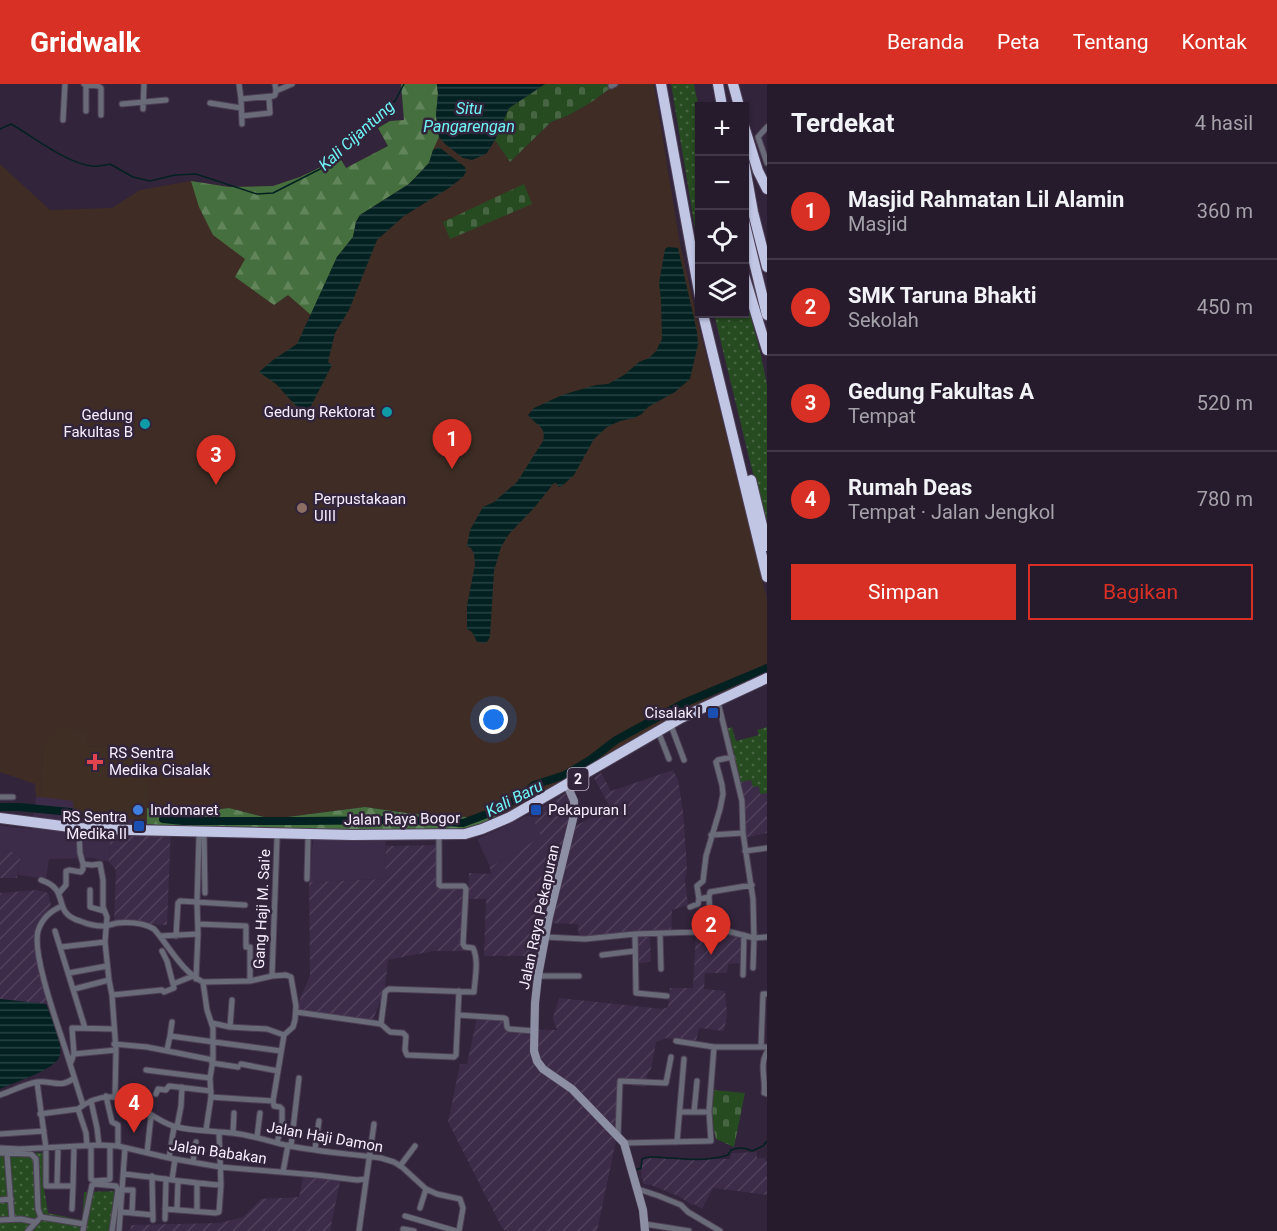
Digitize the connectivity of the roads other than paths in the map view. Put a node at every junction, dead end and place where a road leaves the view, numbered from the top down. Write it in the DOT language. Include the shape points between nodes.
graph roads {
  1 [pos="65,84"];
  2 [pos="85,84"];
  3 [pos="144,84"];
  4 [pos="239,84"];
  5 [pos="292,84"];
  6 [pos="661,84"];
  7 [pos="668,84"];
  8 [pos="716,84"];
  9 [pos="731,84"];
  10 [pos="276,87"];
  11 [pos="269,97"];
  12 [pos="241,99"];
  13 [pos="166,100"];
  14 [pos="716,102"];
  15 [pos="721,102"];
  16 [pos="733,102"];
  17 [pos="738,102"];
  18 [pos="210,103"];
  19 [pos="122,104"];
  20 [pos="143,105"];
  21 [pos="241,108"];
  22 [pos="86,111"];
  23 [pos="101,115"];
  24 [pos="242,116"];
  25 [pos="63,120"];
  26 [pos="670,120"];
  27 [pos="242,124"];
  28 [pos="766,130"];
  29 [pos="749,142"];
  30 [pos="767,163"];
  31 [pos="767,189"];
  32 [pos="749,190"];
  33 [pos="749,241"];
  34 [pos="698,264"];
  35 [pos="767,267"];
  36 [pos="695,273"];
  37 [pos="749,291"];
  38 [pos="767,315"];
  39 [pos="705,318"];
  40 [pos="711,318"];
  41 [pos="767,350"];
  42 [pos="767,546"];
  43 [pos="767,577"];
  44 [pos="767,678"];
  45 [pos="767,687"];
  46 [pos="719,706"];
  47 [pos="672,728"];
  48 [pos="660,736"];
  49 [pos="732,757"];
  50 [pos="669,759"];
  51 [pos="684,760"];
  52 [pos="568,787"];
  53 [pos="0,797"];
  54 [pos="13,797"];
  55 [pos="0,818"];
  56 [pos="0,823"];
  57 [pos="79,833"];
  58 [pos="743,833"];
  59 [pos="711,836"];
  60 [pos="202,837"];
  61 [pos="322,837"];
  62 [pos="439,837"];
  63 [pos="278,839"];
  64 [pos="308,839"];
  65 [pos="767,848"];
  66 [pos="745,851"];
  67 [pos="83,864"];
  68 [pos="308,879"];
  69 [pos="41,880"];
  70 [pos="752,885"];
  71 [pos="90,890"];
  72 [pos="59,892"];
  73 [pos="205,893"];
  74 [pos="709,897"];
  75 [pos="699,899"];
  76 [pos="197,902"];
  77 [pos="245,905"];
  78 [pos="62,906"];
  79 [pos="690,907"];
  80 [pos="104,911"];
  81 [pos="198,924"];
  82 [pos="105,926"];
  83 [pos="55,931"];
  84 [pos="711,931"];
  85 [pos="198,934"];
  86 [pos="635,934"];
  87 [pos="660,934"];
  88 [pos="744,935"];
  89 [pos="160,936"];
  90 [pos="177,936"];
  91 [pos="767,937"];
  92 [pos="545,938"];
  93 [pos="754,938"];
  94 [pos="105,942"];
  95 [pos="61,947"];
  96 [pos="162,951"];
  97 [pos="635,951"];
  98 [pos="602,955"];
  99 [pos="107,966"];
  100 [pos="753,968"];
  101 [pos="661,969"];
  102 [pos="69,973"];
  103 [pos="743,975"];
  104 [pos="272,976"];
  105 [pos="538,976"];
  106 [pos="579,976"];
  107 [pos="194,978"];
  108 [pos="109,980"];
  109 [pos="250,981"];
  110 [pos="203,982"];
  111 [pos="173,984"];
  112 [pos="74,989"];
  113 [pos="459,992"];
  114 [pos="767,994"];
  115 [pos="112,995"];
  116 [pos="667,996"];
  117 [pos="232,1000"];
  118 [pos="296,1012"];
  119 [pos="458,1015"];
  120 [pos="172,1022"];
  121 [pos="212,1023"];
  122 [pos="381,1024"];
  123 [pos="230,1027"];
  124 [pos="86,1028"];
  125 [pos="114,1029"];
  126 [pos="534,1031"];
  127 [pos="284,1035"];
  128 [pos="170,1036"];
  129 [pos="676,1041"];
  130 [pos="212,1042"];
  131 [pos="115,1047"];
  132 [pos="714,1047"];
  133 [pos="764,1047"];
  134 [pos="167,1050"];
  135 [pos="281,1051"];
  136 [pos="767,1052"];
  137 [pos="74,1054"];
  138 [pos="670,1057"];
  139 [pos="684,1059"];
  140 [pos="213,1061"];
  141 [pos="70,1064"];
  142 [pos="146,1070"];
  143 [pos="278,1071"];
  144 [pos="74,1078"];
  145 [pos="210,1078"];
  146 [pos="299,1078"];
  147 [pos="697,1081"];
  148 [pos="37,1082"];
  149 [pos="766,1086"];
  150 [pos="182,1087"];
  151 [pos="156,1094"];
  152 [pos="211,1094"];
  153 [pos="765,1094"];
  154 [pos="0,1095"];
  155 [pos="106,1096"];
  156 [pos="115,1097"];
  157 [pos="91,1101"];
  158 [pos="273,1101"];
  159 [pos="81,1107"];
  160 [pos="680,1112"];
  161 [pos="694,1112"];
  162 [pos="705,1112"];
  163 [pos="234,1113"];
  164 [pos="260,1113"];
  165 [pos="40,1114"];
  166 [pos="151,1116"];
  167 [pos="319,1121"];
  168 [pos="374,1124"];
  169 [pos="176,1127"];
  170 [pos="206,1130"];
  171 [pos="44,1131"];
  172 [pos="219,1132"];
  173 [pos="232,1133"];
  174 [pos="0,1134"];
  175 [pos="618,1135"];
  176 [pos="248,1136"];
  177 [pos="257,1137"];
  178 [pos="196,1142"];
  179 [pos="277,1142"];
  180 [pos="676,1142"];
  181 [pos="0,1143"];
  182 [pos="624,1143"];
  183 [pos="99,1145"];
  184 [pos="289,1145"];
  185 [pos="89,1146"];
  186 [pos="110,1146"];
  187 [pos="415,1146"];
  188 [pos="74,1147"];
  189 [pos="122,1147"];
  190 [pos="46,1148"];
  191 [pos="58,1148"];
  192 [pos="315,1149"];
  193 [pos="0,1150"];
  194 [pos="147,1153"];
  195 [pos="8,1154"];
  196 [pos="369,1156"];
  197 [pos="172,1159"];
  198 [pos="193,1162"];
  199 [pos="400,1166"];
  200 [pos="220,1167"];
  201 [pos="284,1172"];
  202 [pos="123,1174"];
  203 [pos="152,1176"];
  204 [pos="366,1179"];
  205 [pos="172,1180"];
  206 [pos="198,1184"];
  207 [pos="221,1185"];
  208 [pos="57,1186"];
  209 [pos="73,1186"];
  210 [pos="426,1189"];
  211 [pos="638,1189"];
  212 [pos="122,1190"];
  213 [pos="11,1199"];
  214 [pos="0,1200"];
  215 [pos="420,1208"];
  216 [pos="72,1209"];
  217 [pos="165,1209"];
  218 [pos="177,1209"];
  219 [pos="197,1211"];
  220 [pos="121,1212"];
  221 [pos="132,1213"];
  222 [pos="405,1216"];
  223 [pos="41,1217"];
  224 [pos="12,1219"];
  225 [pos="165,1219"];
  226 [pos="0,1220"];
  227 [pos="35,1222"];
  228 [pos="84,1224"];
  229 [pos="645,1227"];
  230 [pos="403,1229"];
  231 [pos="442,1229"];
  232 [pos="28,1231"];
  233 [pos="38,1231"];
  234 [pos="83,1231"];
  235 [pos="112,1231"];
  236 [pos="119,1231"];
  237 [pos="359,1231"];
  238 [pos="414,1231"];
  239 [pos="458,1231"];
  240 [pos="689,1231"];
  241 [pos="720,1231"];
  1 -- 25 [label="street"];
  2 -- 22 [label="street"];
  2 -- 23 [label="street" via="101,88"];
  3 -- 20 [label="street"];
  4 -- 12 [label="street"];
  5 -- 10 [label="street"];
  6 -- 26 [label="highway"];
  7 -- 26 [label="highway"];
  8 -- 14 [label="highway"];
  8 -- 15 [label="highway"];
  9 -- 16 [label="highway"];
  9 -- 17 [label="highway"];
  10 -- 11 [label="street" via="275,95"];
  11 -- 12 [label="street"];
  11 -- 24 [label="street" via="270,113"];
  12 -- 21 [label="street"];
  13 -- 20 [label="street"];
  18 -- 21 [label="street"];
  19 -- 20 [label="street"];
  21 -- 24 [label="street"];
  24 -- 27 [label="street"];
  26 -- 34 [label="highway"];
  26 -- 36 [label="highway"];
  28 -- 30 [label="street" via="758,139"];
  29 -- 31 [label="highway"];
  32 -- 35 [label="highway"];
  33 -- 38 [label="highway"];
  37 -- 41 [label="highway"];
  39 -- 43 [label="highway"];
  40 -- 42 [label="highway"];
  44 -- 52 [label="highway, Jalan Raya Bogor / 2" via="681,718"];
  45 -- 46 [label="highway, Jalan Raya Bogor / 2"];
  46 -- 47 [label="highway, Jalan Raya Bogor / 2"];
  46 -- 49 [label="street"];
  47 -- 48 [label="highway, Jalan Raya Bogor / 2"];
  47 -- 51 [label="street"];
  48 -- 50 [label="street"];
  48 -- 52 [label="highway, Jalan Raya Bogor / 2"];
  49 -- 58 [label="street" via="742,801"];
  49 -- 59 [label="street" via="716,761 723,794"];
  52 -- 62 [label="highway, Jalan Raya Bogor / 2" via="513,822 465,838"];
  52 -- 92 [label="main road, Jalan Raya Pekapuran" via="574,815"];
  53 -- 54 [label="street"];
  55 -- 61 [label="highway, Jalan Raya Bogor / 2" via="78,828"];
  56 -- 57 [label="highway, Jalan Raya Bogor / 2"];
  57 -- 60 [label="highway, Jalan Raya Bogor / 2"];
  57 -- 67 [label="street"];
  58 -- 59 [label="street"];
  58 -- 66 [label="street"];
  59 -- 75 [label="street" via="703,881 697,886"];
  60 -- 63 [label="highway, Jalan Raya Bogor / 2"];
  60 -- 73 [label="street"];
  60 -- 76 [label="street"];
  61 -- 62 [label="highway, Jalan Raya Bogor / 2"];
  61 -- 64 [label="highway, Jalan Raya Bogor / 2"];
  62 -- 113 [label="street" via="438,883 466,888 463,944 475,951 474,992"];
  63 -- 64 [label="highway, Jalan Raya Bogor / 2"];
  63 -- 104 [label="street, Gang Haji M. Sai'e"];
  64 -- 68 [label="street"];
  65 -- 66 [label="street"];
  66 -- 70 [label="street"];
  67 -- 72 [label="street" via="81,872 66,871 66,885"];
  67 -- 80 [label="street" via="101,865"];
  69 -- 72 [label="street"];
  70 -- 74 [label="street" via="710,892"];
  70 -- 93 [label="street"];
  71 -- 80 [label="street" via="90,908"];
  72 -- 78 [label="street"];
  74 -- 75 [label="street"];
  74 -- 84 [label="street"];
  75 -- 79 [label="street" via="698,904"];
  76 -- 77 [label="street"];
  76 -- 81 [label="street"];
  76 -- 90 [label="street" via="179,902"];
  78 -- 82 [label="street" via="71,918"];
  78 -- 141 [label="street" via="45,916 37,941"];
  80 -- 82 [label="street"];
  81 -- 85 [label="street"];
  81 -- 109 [label="street" via="246,926"];
  82 -- 89 [label="street" via="148,925"];
  82 -- 94 [label="street"];
  83 -- 95 [label="street"];
  84 -- 87 [label="street"];
  84 -- 88 [label="street"];
  85 -- 90 [label="street"];
  85 -- 107 [label="street"];
  86 -- 87 [label="street"];
  86 -- 92 [label="street"];
  86 -- 97 [label="street"];
  87 -- 101 [label="street"];
  88 -- 93 [label="street"];
  88 -- 103 [label="street"];
  89 -- 90 [label="street"];
  89 -- 107 [label="street"];
  91 -- 93 [label="street"];
  92 -- 105 [label="main road, Jalan Raya Pekapuran"];
  93 -- 100 [label="street"];
  94 -- 95 [label="street"];
  94 -- 99 [label="street"];
  95 -- 102 [label="street"];
  96 -- 111 [label="street"];
  97 -- 98 [label="street"];
  97 -- 116 [label="street" via="636,993"];
  99 -- 102 [label="street"];
  99 -- 108 [label="street"];
  102 -- 112 [label="street"];
  104 -- 109 [label="street, Gang Haji M. Sai'e"];
  104 -- 118 [label="street" via="291,977"];
  105 -- 106 [label="street"];
  105 -- 126 [label="main road, Jalan Raya Pekapuran"];
  107 -- 110 [label="street, Gang Haji M. Sai'e"];
  107 -- 111 [label="street"];
  108 -- 112 [label="street"];
  108 -- 115 [label="street"];
  109 -- 110 [label="street, Gang Haji M. Sai'e"];
  110 -- 121 [label="street"];
  111 -- 115 [label="street" via="174,988 164,992"];
  112 -- 124 [label="street"];
  113 -- 119 [label="street"];
  113 -- 122 [label="street" via="389,989 385,992"];
  114 -- 133 [label="street" via="763,994"];
  115 -- 125 [label="street"];
  117 -- 123 [label="street"];
  118 -- 122 [label="street"];
  118 -- 127 [label="street" via="293,1028"];
  119 -- 122 [label="street" via="454,1057 408,1055 405,1035 390,1032"];
  119 -- 126 [label="street" via="504,1018 509,1029"];
  120 -- 128 [label="street"];
  121 -- 123 [label="street"];
  121 -- 130 [label="street"];
  123 -- 127 [label="street" via="267,1029"];
  124 -- 125 [label="street"];
  124 -- 137 [label="street" via="72,1028"];
  125 -- 131 [label="street"];
  126 -- 175 [label="main road, Jalan Raya Pekapuran" via="534,1051 540,1066 572,1089"];
  127 -- 135 [label="street"];
  128 -- 130 [label="street"];
  128 -- 134 [label="street"];
  129 -- 132 [label="street"];
  130 -- 135 [label="street"];
  130 -- 140 [label="street"];
  131 -- 134 [label="street" via="127,1044"];
  131 -- 137 [label="street"];
  131 -- 156 [label="street"];
  132 -- 133 [label="street"];
  132 -- 180 [label="street" via="711,1141"];
  134 -- 140 [label="street"];
  135 -- 143 [label="street"];
  136 -- 149 [label="street" via="763,1060"];
  137 -- 141 [label="street"];
  138 -- 175 [label="street" via="666,1083 621,1081"];
  139 -- 160 [label="street"];
  140 -- 143 [label="street"];
  140 -- 145 [label="street"];
  141 -- 144 [label="street"];
  142 -- 145 [label="street"];
  143 -- 158 [label="street"];
  144 -- 148 [label="street" via="62,1084"];
  144 -- 159 [label="street"];
  145 -- 152 [label="street"];
  146 -- 184 [label="street, Jalan Babakan"];
  147 -- 161 [label="street"];
  148 -- 154 [label="street"];
  148 -- 165 [label="street"];
  149 -- 153 [label="street"];
  150 -- 151 [label="street" via="158,1089"];
  150 -- 152 [label="street"];
  150 -- 169 [label="street"];
  152 -- 158 [label="street"];
  152 -- 170 [label="street"];
  155 -- 156 [label="street, Jalan Babakan"];
  155 -- 157 [label="street, Jalan Babakan"];
  155 -- 189 [label="street"];
  156 -- 166 [label="street, Jalan Babakan"];
  157 -- 159 [label="street, Jalan Babakan"];
  157 -- 183 [label="street"];
  158 -- 179 [label="street" via="274,1106 282,1109"];
  159 -- 165 [label="street, Jalan Babakan"];
  159 -- 185 [label="street"];
  160 -- 161 [label="street"];
  160 -- 180 [label="street"];
  161 -- 162 [label="street"];
  163 -- 173 [label="street"];
  164 -- 177 [label="street"];
  165 -- 171 [label="street"];
  166 -- 169 [label="street, Jalan Babakan"];
  166 -- 194 [label="street"];
  167 -- 192 [label="street"];
  168 -- 196 [label="street"];
  169 -- 170 [label="street, Jalan Babakan"];
  169 -- 197 [label="street"];
  170 -- 172 [label="street, Jalan Babakan"];
  171 -- 174 [label="street"];
  171 -- 190 [label="street"];
  172 -- 173 [label="street, Jalan Babakan"];
  172 -- 200 [label="street"];
  173 -- 176 [label="street, Jalan Babakan"];
  175 -- 182 [label="main road, Jalan Raya Pekapuran"];
  176 -- 177 [label="street, Jalan Haji Damon"];
  177 -- 179 [label="street, Jalan Haji Damon"];
  178 -- 198 [label="street"];
  179 -- 184 [label="street, Jalan Haji Damon"];
  180 -- 182 [label="street"];
  181 -- 193 [label="street"];
  182 -- 211 [label="main road, Jalan Raya Pekapuran"];
  183 -- 185 [label="street, Jalan Babakan"];
  183 -- 186 [label="street, Jalan Babakan"];
  184 -- 192 [label="street, Jalan Haji Damon"];
  184 -- 201 [label="street, Jalan Babakan"];
  185 -- 186 [label="street" via="90,1179 108,1180"];
  185 -- 188 [label="street, Jalan Babakan"];
  186 -- 189 [label="street, Jalan Babakan"];
  187 -- 199 [label="street"];
  188 -- 191 [label="street, Jalan Babakan"];
  188 -- 209 [label="street"];
  189 -- 194 [label="street, Jalan Babakan"];
  189 -- 202 [label="street"];
  190 -- 191 [label="street, Jalan Babakan"];
  190 -- 193 [label="street, Jalan Babakan"];
  190 -- 208 [label="street" via="45,1185"];
  191 -- 208 [label="street"];
  192 -- 196 [label="street, Jalan Haji Damon"];
  193 -- 195 [label="street"];
  194 -- 197 [label="street, Jalan Babakan"];
  195 -- 213 [label="street"];
  195 -- 223 [label="street" via="30,1154 36,1159"];
  196 -- 199 [label="street, Jalan Haji Damon"];
  196 -- 204 [label="street"];
  197 -- 198 [label="street, Jalan Babakan"];
  197 -- 205 [label="street"];
  198 -- 200 [label="street, Jalan Babakan"];
  199 -- 210 [label="street, Jalan Haji Damon"];
  200 -- 201 [label="street, Jalan Babakan"];
  200 -- 207 [label="street"];
  201 -- 204 [label="street"];
  202 -- 203 [label="street"];
  202 -- 212 [label="street"];
  203 -- 205 [label="street"];
  203 -- 221 [label="street" via="153,1218"];
  204 -- 237 [label="street"];
  205 -- 206 [label="street"];
  205 -- 217 [label="street"];
  205 -- 218 [label="street"];
  206 -- 207 [label="street"];
  206 -- 219 [label="street"];
  207 -- 219 [label="street" via="219,1212"];
  208 -- 209 [label="street"];
  209 -- 216 [label="street"];
  210 -- 215 [label="street"];
  210 -- 239 [label="street, Jalan Haji Damon" via="462,1201"];
  211 -- 229 [label="main road, Jalan Raya Pekapuran"];
  211 -- 241 [label="street" via="681,1205"];
  212 -- 220 [label="street"];
  212 -- 221 [label="street" via="133,1190"];
  213 -- 214 [label="street"];
  213 -- 224 [label="street"];
  217 -- 218 [label="street"];
  217 -- 225 [label="street"];
  218 -- 219 [label="street"];
  220 -- 221 [label="street"];
  220 -- 236 [label="street"];
  222 -- 231 [label="street"];
  223 -- 227 [label="street"];
  223 -- 228 [label="street"];
  224 -- 226 [label="street"];
  224 -- 227 [label="street"];
  227 -- 232 [label="street"];
  227 -- 233 [label="street"];
  228 -- 234 [label="street"];
  228 -- 235 [label="street" via="92,1185 116,1186"];
  229 -- 240 [label="street"];
  230 -- 238 [label="street"];
  231 -- 239 [label="street"];
}
